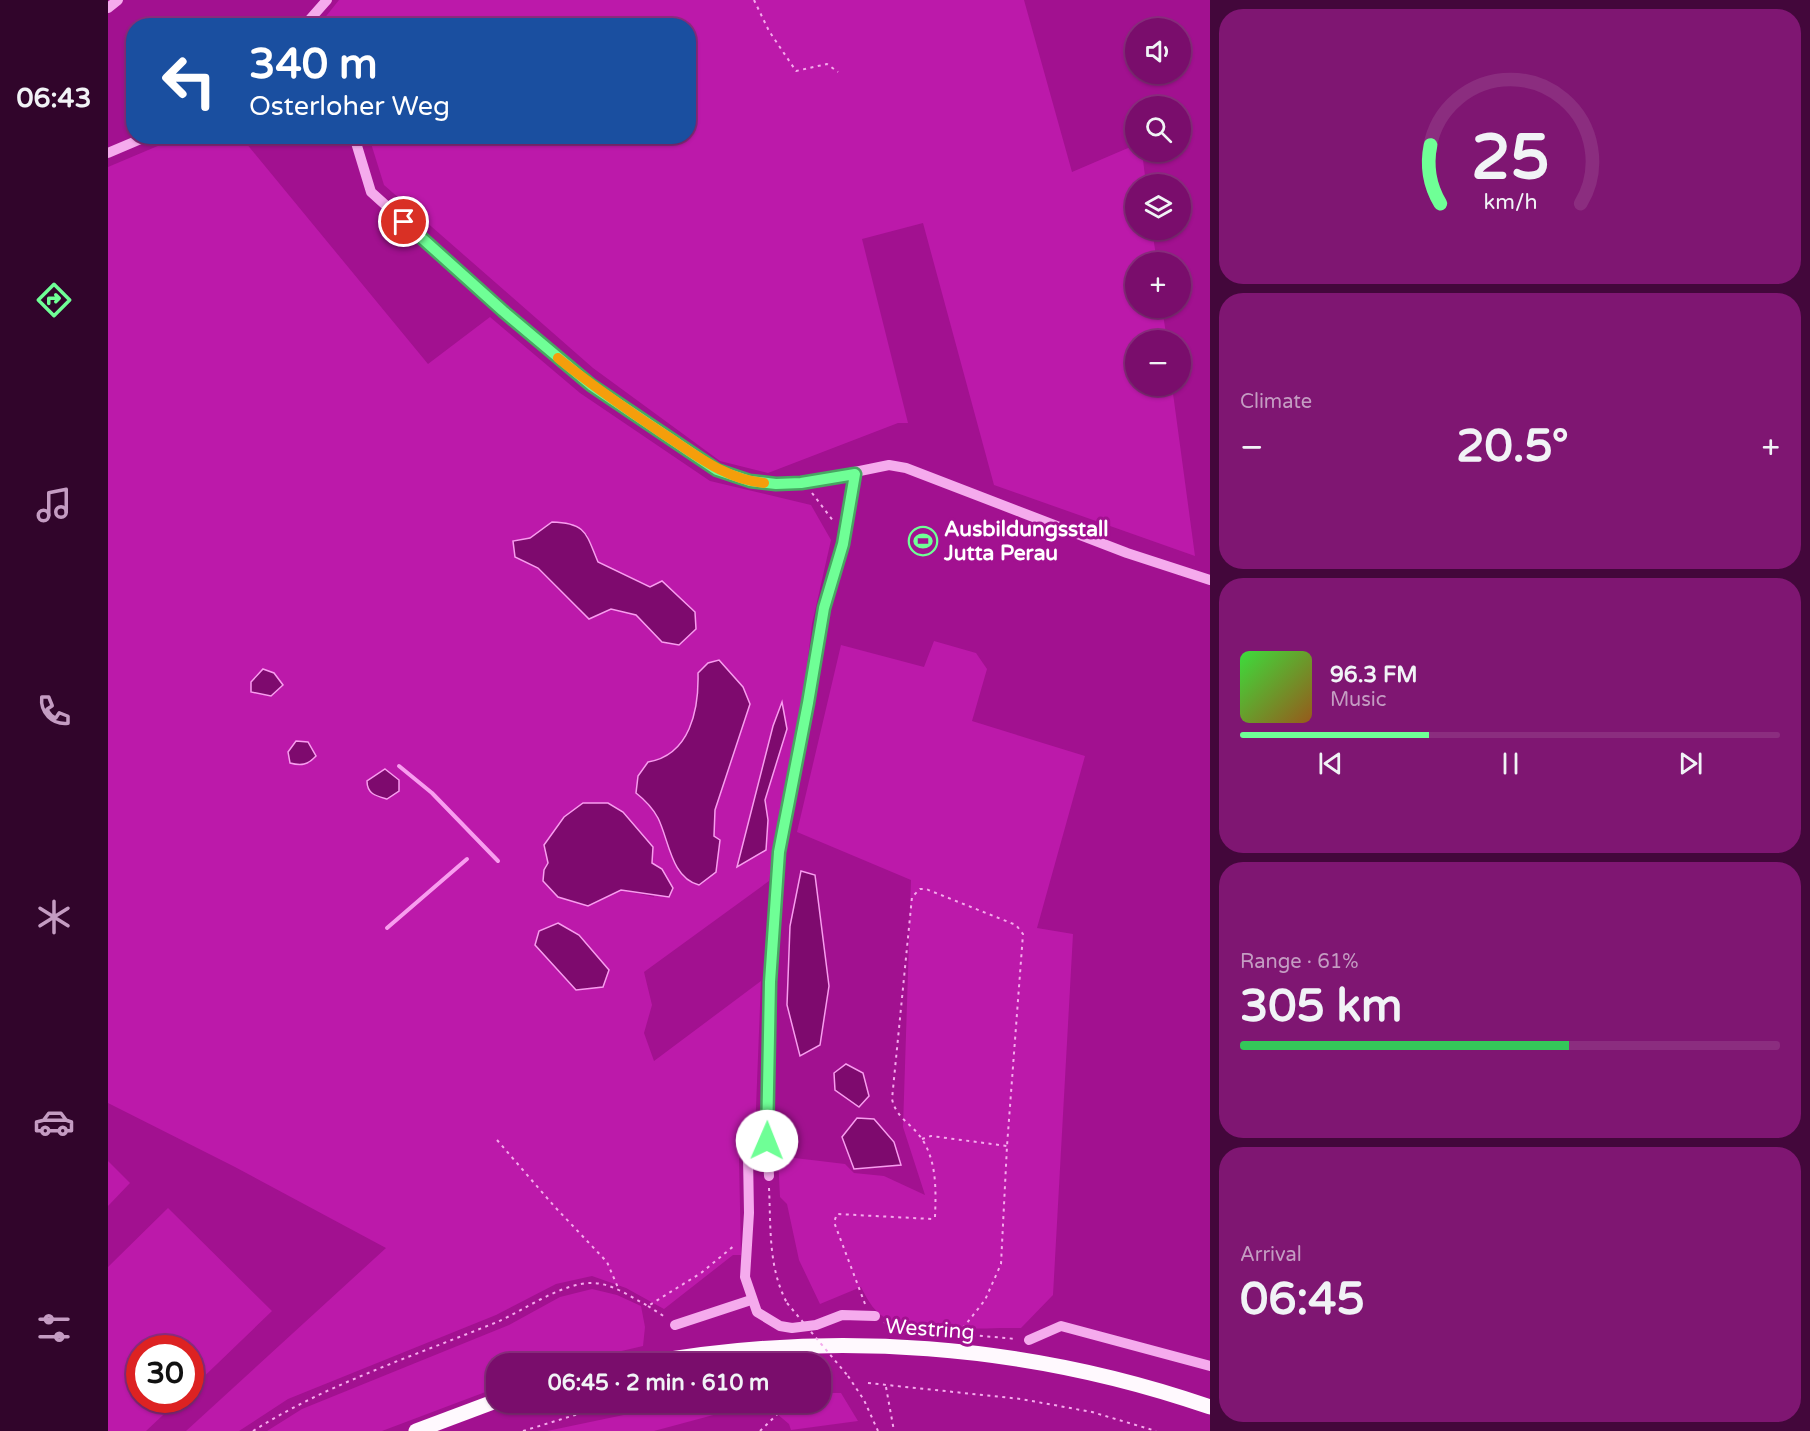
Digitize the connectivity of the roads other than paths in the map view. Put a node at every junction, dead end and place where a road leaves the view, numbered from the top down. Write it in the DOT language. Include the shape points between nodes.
graph roads {
  1 [pos="118,0"];
  2 [pos="327,0"];
  3 [pos="108,8"];
  4 [pos="311,18"];
  5 [pos="129,144"];
  6 [pos="356,144"];
  7 [pos="108,153"];
  8 [pos="855,474"];
  9 [pos="1210,580"];
  10 [pos="767,1141"];
  11 [pos="769,1176"];
  12 [pos="751,1300"];
  13 [pos="875,1316"];
  14 [pos="675,1325"];
  15 [pos="1029,1340"];
  16 [pos="712,1353"];
  17 [pos="1210,1366"];
  18 [pos="486,1405"];
  19 [pos="1210,1407"];
  20 [pos="416,1431"];
  1 -- 3 [label="street"];
  2 -- 4 [label="street"];
  5 -- 7 [label="street"];
  6 -- 8 [label="street" via="371,192 591,385 717,470 750,481 801,483"];
  8 -- 9 [label="street" via="890,465 906,468 1126,553"];
  8 -- 10 [label="street" via="843,544 824,608 779,852 770,982"];
  10 -- 11 [label="street"];
  10 -- 12 [label="street" via="755,1145 748,1157 745,1277"];
  12 -- 13 [label="street" via="757,1312 768,1320 792,1328 816,1325 842,1315"];
  12 -- 14 [label="street"];
  15 -- 17 [label="street" via="1060,1326"];
  16 -- 19 [label="main road, Westring" via="778,1346 902,1346 996,1356 1065,1368"];
  18 -- 20 [label="main road"];
}
